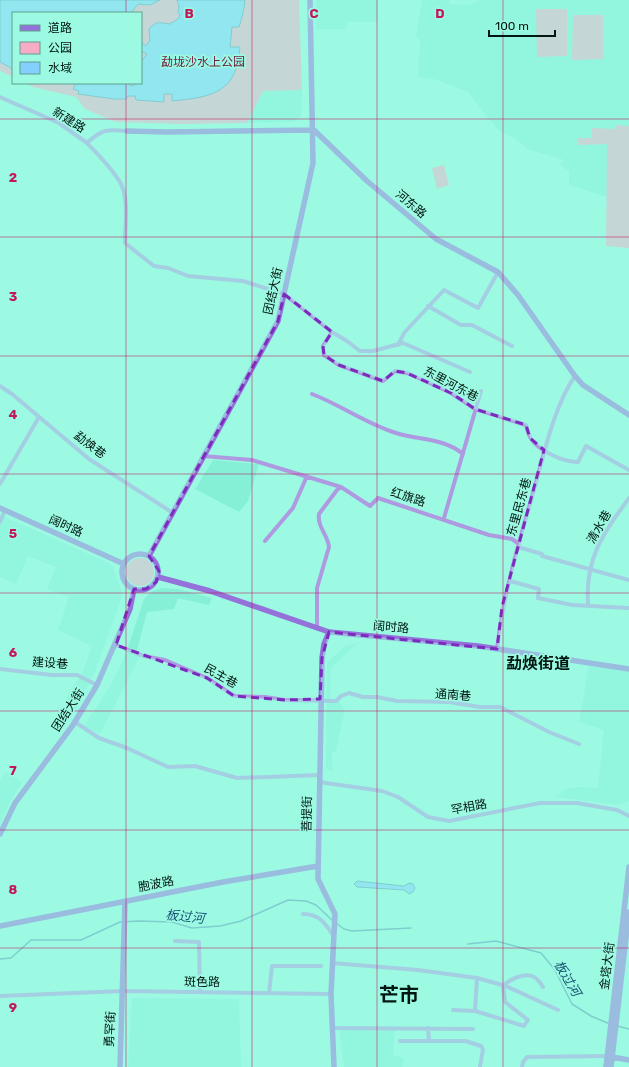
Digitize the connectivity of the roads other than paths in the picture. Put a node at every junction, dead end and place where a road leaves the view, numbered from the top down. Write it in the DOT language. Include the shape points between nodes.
graph roads {
  1 [pos="310,0"];
  2 [pos="0,97"];
  3 [pos="127,130"];
  4 [pos="314,130"];
  5 [pos="87,143"];
  6 [pos="498,272"];
  7 [pos="284,294"];
  8 [pos="428,306"];
  9 [pos="332,332"];
  10 [pos="398,345"];
  11 [pos="512,346"];
  12 [pos="470,372"];
  13 [pos="575,376"];
  14 [pos="0,386"];
  15 [pos="481,391"];
  16 [pos="312,394"];
  17 [pos="475,409"];
  18 [pos="629,415"];
  19 [pos="39,417"];
  20 [pos="544,450"];
  21 [pos="463,454"];
  22 [pos="203,456"];
  23 [pos="629,470"];
  24 [pos="307,476"];
  25 [pos="0,484"];
  26 [pos="341,487"];
  27 [pos="629,498"];
  28 [pos="3,509"];
  29 [pos="173,513"];
  30 [pos="444,518"];
  31 [pos="0,522"];
  32 [pos="265,541"];
  33 [pos="518,545"];
  34 [pos="149,556"];
  35 [pos="124,564"];
  36 [pos="589,569"];
  37 [pos="158,577"];
  38 [pos="629,580"];
  39 [pos="510,581"];
  40 [pos="134,589"];
  41 [pos="588,604"];
  42 [pos="629,608"];
  43 [pos="317,628"];
  44 [pos="329,632"];
  45 [pos="116,645"];
  46 [pos="497,649"];
  47 [pos="0,669"];
  48 [pos="629,669"];
  49 [pos="97,685"];
  50 [pos="320,699"];
  51 [pos="75,722"];
  52 [pos="580,744"];
  53 [pos="319,774"];
  54 [pos="319,782"];
  55 [pos="629,816"];
  56 [pos="0,834"];
  57 [pos="318,866"];
  58 [pos="629,867"];
  59 [pos="125,902"];
  60 [pos="629,912"];
  61 [pos="303,914"];
  62 [pos="0,926"];
  63 [pos="333,932"];
  64 [pos="176,942"];
  65 [pos="332,963"];
  66 [pos="321,966"];
  67 [pos="477,978"];
  68 [pos="503,986"];
  69 [pos="543,987"];
  70 [pos="123,991"];
  71 [pos="200,992"];
  72 [pos="269,993"];
  73 [pos="330,994"];
  74 [pos="0,996"];
  75 [pos="453,1010"];
  76 [pos="558,1010"];
  77 [pos="475,1011"];
  78 [pos="615,1014"];
  79 [pos="332,1028"];
  80 [pos="428,1028"];
  81 [pos="473,1029"];
  82 [pos="400,1041"];
  83 [pos="429,1041"];
  84 [pos="610,1056"];
  85 [pos="629,1060"];
  86 [pos="120,1067"];
  87 [pos="334,1067"];
  88 [pos="480,1067"];
  89 [pos="522,1067"];
  90 [pos="606,1067"];
  91 [pos="611,1067"];
  1 -- 4 [label="main road, 团结大街"];
  2 -- 5 [label="street, 新建路" via="59,123"];
  3 -- 4 [label="main road"];
  3 -- 5 [label="street, 新建路" via="108,129 98,133"];
  4 -- 6 [label="main road, 河东路" via="367,181 436,239"];
  4 -- 7 [label="main road, 团结大街" via="313,163"];
  5 -- 7 [label="street" via="110,168 121,185 125,202 126,243 138,254 154,266 168,268 188,276 243,281"];
  6 -- 8 [label="street" via="478,308 444,290"];
  6 -- 13 [label="main road, 河东路" via="518,295"];
  7 -- 9 [label="street"];
  7 -- 22 [label="main road, 团结大街" via="278,321"];
  8 -- 10 [label="street" via="404,333"];
  8 -- 11 [label="street" via="461,325 472,324"];
  9 -- 10 [label="street" via="360,350 373,351"];
  9 -- 17 [label="street, 东里河东巷" via="323,346 324,355 339,366 383,381 395,371 407,373 451,393"];
  10 -- 12 [label="street" via="403,343"];
  13 -- 18 [label="main road, 河东路" via="583,386"];
  13 -- 20 [label="street, 东里民东巷" via="564,392"];
  14 -- 19 [label="street, 勐焕巷"];
  15 -- 17 [label="street"];
  16 -- 21 [label="street" via="396,434 431,440 458,449"];
  17 -- 20 [label="street, 东里河东巷" via="526,425 530,438"];
  17 -- 21 [label="street"];
  19 -- 25 [label="street"];
  19 -- 29 [label="street, 勐焕巷" via="89,459"];
  20 -- 23 [label="street, 东里河东巷" via="569,462 578,462 586,446"];
  20 -- 33 [label="street, 东里民东巷"];
  21 -- 30 [label="street"];
  22 -- 24 [label="street, 红旗路" via="252,460"];
  22 -- 29 [label="main road, 团结大街"];
  24 -- 26 [label="street, 红旗路"];
  24 -- 32 [label="street" via="294,508"];
  26 -- 30 [label="street, 红旗路" via="370,506 378,498"];
  26 -- 43 [label="street" via="319,514 319,522 329,547 317,588"];
  27 -- 36 [label="street, 清水巷" via="602,537"];
  28 -- 31 [label="street"];
  28 -- 35 [label="main road, 阔时路"];
  29 -- 34 [label="main road, 团结大街"];
  30 -- 33 [label="street, 红旗路" via="488,535 512,539"];
  33 -- 36 [label="street" via="542,556"];
  33 -- 39 [label="street, 东里民东巷"];
  34 -- 35 [label="main road" via="132,556"];
  34 -- 37 [label="main road" via="157,565"];
  35 -- 40 [label="main road" via="122,576"];
  36 -- 38 [label="street"];
  36 -- 41 [label="street, 清水巷"];
  37 -- 40 [label="main road" via="152,587"];
  37 -- 43 [label="main road, 阔时路" via="210,591"];
  39 -- 41 [label="street" via="539,589 538,598 572,605"];
  39 -- 46 [label="street, 东里民东巷" via="502,607"];
  40 -- 45 [label="main road, 团结大街" via="130,609"];
  41 -- 42 [label="street"];
  43 -- 44 [label="main road, 阔时路"];
  44 -- 46 [label="main road, 阔时路"];
  44 -- 50 [label="main road, 菩提街" via="322,658"];
  45 -- 49 [label="main road, 团结大街"];
  45 -- 50 [label="street, 民主巷" via="143,656 165,660 207,678 234,696 265,696 285,700"];
  46 -- 48 [label="main road, 阔时路"];
  47 -- 49 [label="street, 建设巷" via="77,675"];
  49 -- 51 [label="main road, 团结大街"];
  50 -- 52 [label="street, 通南巷" via="336,701 349,693 397,701 449,702 500,707 549,732"];
  50 -- 53 [label="main road, 菩提街"];
  51 -- 53 [label="street" via="99,738 168,767 195,766 237,778"];
  51 -- 56 [label="main road, 团结大街" via="15,803"];
  53 -- 54 [label="main road, 菩提街"];
  54 -- 55 [label="street, 罕相路" via="382,791 398,797 428,817 449,821 540,803 576,803 617,810"];
  54 -- 57 [label="main road, 菩提街"];
  57 -- 59 [label="main road, 胞波路"];
  57 -- 63 [label="main road, 菩提街" via="320,888 335,914"];
  58 -- 78 [label="main road, 金塔大街"];
  59 -- 62 [label="main road, 胞波路"];
  59 -- 70 [label="main road, 勇罕街"];
  60 -- 78 [label="main road, 金塔大街"];
  61 -- 63 [label="street" via="317,916"];
  63 -- 65 [label="main road, 菩提街"];
  64 -- 71 [label="street" via="200,942"];
  65 -- 67 [label="street"];
  65 -- 73 [label="main road, 菩提街"];
  66 -- 72 [label="street" via="272,966"];
  67 -- 68 [label="street"];
  67 -- 77 [label="street"];
  68 -- 69 [label="street" via="513,978 527,976 535,978"];
  68 -- 76 [label="street"];
  68 -- 77 [label="street" via="505,1002 528,1020 526,1025"];
  70 -- 71 [label="street, 斑色路"];
  70 -- 74 [label="street, 斑色路"];
  70 -- 86 [label="main road, 勇罕街"];
  71 -- 72 [label="street, 斑色路"];
  72 -- 73 [label="street, 斑色路"];
  73 -- 79 [label="main road"];
  75 -- 77 [label="street"];
  78 -- 84 [label="main road, 金塔大街"];
  79 -- 80 [label="street"];
  79 -- 87 [label="main road"];
  80 -- 81 [label="street"];
  80 -- 83 [label="street"];
  82 -- 83 [label="street"];
  83 -- 88 [label="street" via="465,1041 481,1046 483,1049"];
  84 -- 85 [label="main road"];
  84 -- 89 [label="street" via="527,1057"];
  84 -- 90 [label="main road, 金塔大街"];
  84 -- 91 [label="main road, 金塔大街"];
}
